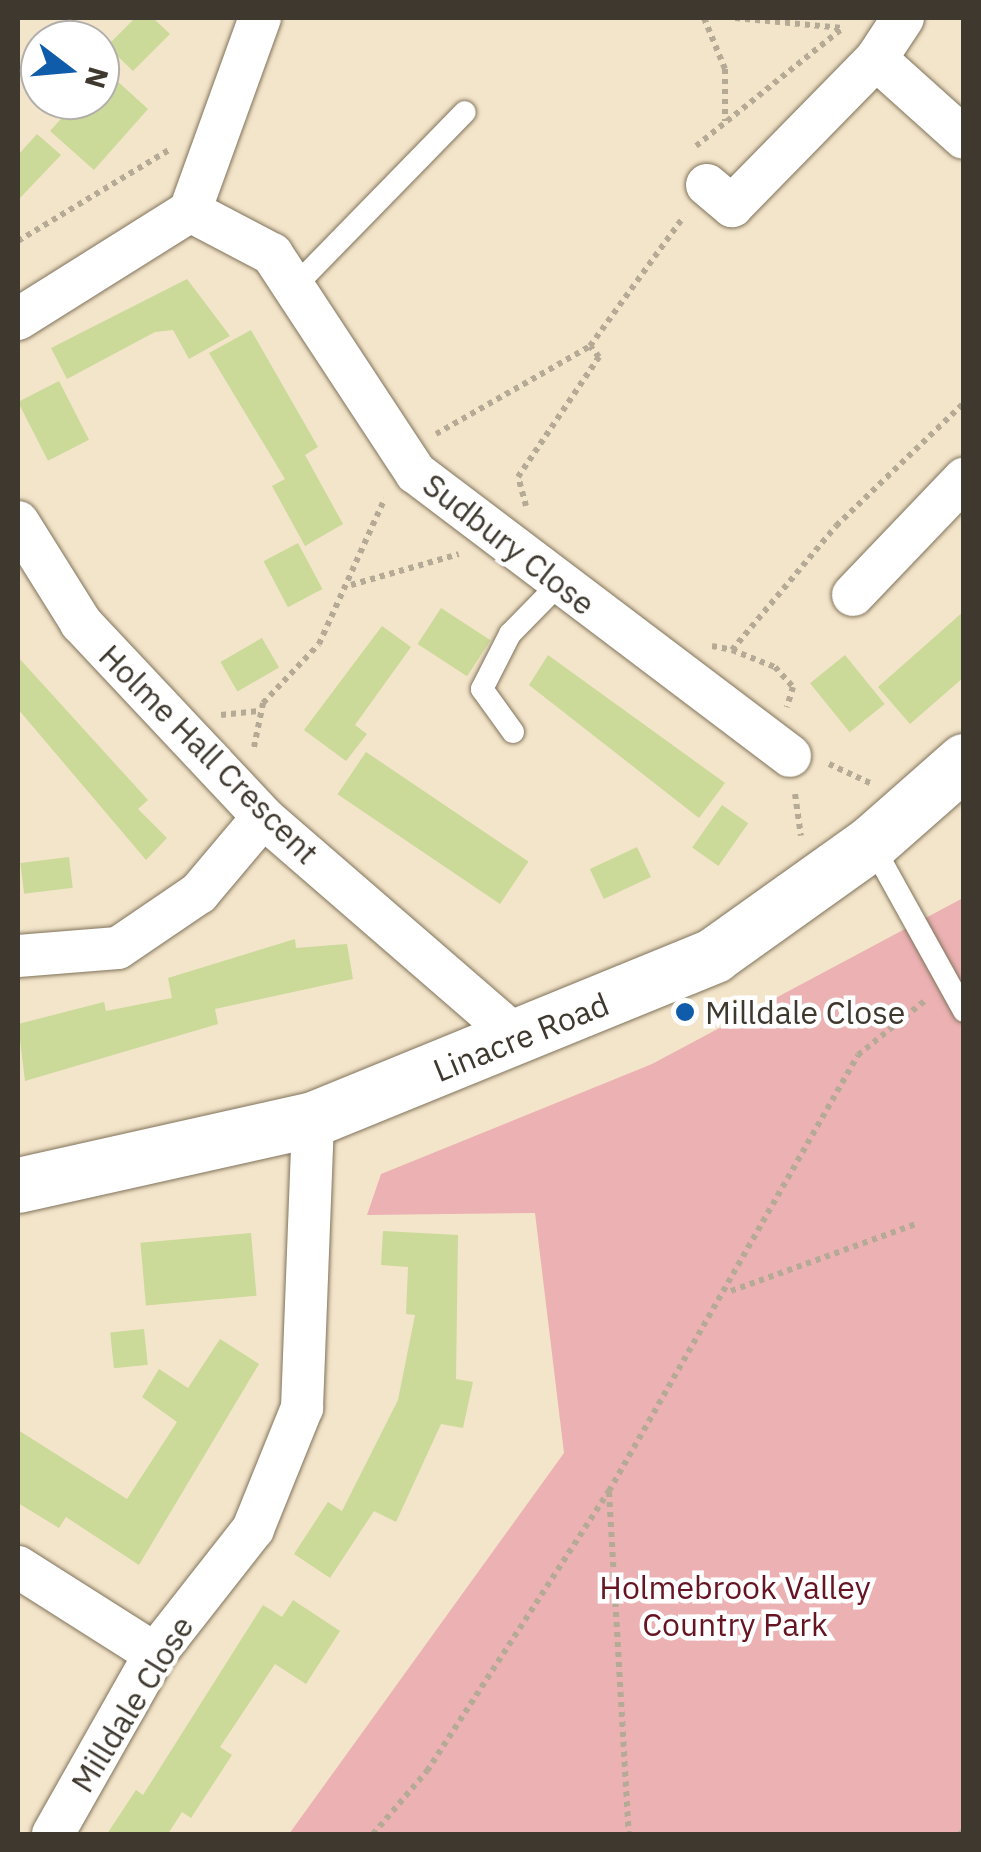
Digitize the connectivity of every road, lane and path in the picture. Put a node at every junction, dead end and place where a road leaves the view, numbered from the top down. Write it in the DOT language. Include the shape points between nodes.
graph roads {
  1 [pos="260,18"];
  2 [pos="704,18"];
  3 [pos="735,18"];
  4 [pos="902,19"];
  5 [pos="843,28"];
  6 [pos="876,59"];
  7 [pos="464,112"];
  8 [pos="725,123"];
  9 [pos="964,138"];
  10 [pos="176,144"];
  11 [pos="695,172"];
  12 [pos="190,211"];
  13 [pos="18,241"];
  14 [pos="297,284"];
  15 [pos="18,319"];
  16 [pos="590,346"];
  17 [pos="964,403"];
  18 [pos="964,479"];
  19 [pos="18,522"];
  20 [pos="501,542"];
  21 [pos="553,582"];
  22 [pos="350,586"];
  23 [pos="853,595"];
  24 [pos="641,645"];
  25 [pos="513,732"];
  26 [pos="790,756"];
  27 [pos="964,761"];
  28 [pos="915,804"];
  29 [pos="263,817"];
  30 [pos="871,843"];
  31 [pos="808,887"];
  32 [pos="18,956"];
  33 [pos="948,982"];
  34 [pos="964,1011"];
  35 [pos="520,1040"];
  36 [pos="314,1119"];
  37 [pos="18,1185"];
  38 [pos="916,1224"];
  39 [pos="730,1291"];
  40 [pos="609,1491"];
  41 [pos="18,1567"];
  42 [pos="155,1654"];
  43 [pos="53,1834"];
  44 [pos="373,1834"];
  45 [pos="629,1834"];
  1 -- 12 [label="street"];
  2 -- 8 [label="path" via="724,69"];
  3 -- 5 [label="path"];
  4 -- 5 [label="path"];
  4 -- 6 [label="street"];
  5 -- 8 [label="path"];
  6 -- 9 [label="street"];
  6 -- 11 [label="street" via="732,206"];
  7 -- 14 [label="lane"];
  8 -- 11 [label="path"];
  10 -- 13 [label="path"];
  12 -- 14 [label="street, Sudbury Close" via="272,254"];
  12 -- 15 [label="street"];
  14 -- 20 [label="street, Sudbury Close" via="416,474"];
  16 -- 21 [label="path" via="599,356 518,476"];
  17 -- 24 [label="path" via="836,526 732,650"];
  18 -- 23 [label="street"];
  19 -- 29 [label="street, Holme Hall Crescent" via="81,624"];
  20 -- 21 [label="street, Sudbury Close"];
  20 -- 22 [label="path"];
  21 -- 24 [label="street, Sudbury Close"];
  21 -- 25 [label="lane" via="510,634 482,689"];
  24 -- 26 [label="street, Sudbury Close"];
  26 -- 28 [label="path"];
  26 -- 31 [label="path"];
  27 -- 28 [label="street, Linacre Road"];
  28 -- 30 [label="street, Linacre Road"];
  29 -- 32 [label="street" via="200,893 118,948"];
  29 -- 35 [label="street, Holme Hall Crescent"];
  30 -- 31 [label="street, Linacre Road"];
  30 -- 33 [label="lane"];
  31 -- 35 [label="street, Linacre Road" via="714,955"];
  33 -- 34 [label="lane"];
  33 -- 39 [label="path" via="858,1056"];
  35 -- 36 [label="street, Linacre Road"];
  36 -- 37 [label="street, Linacre Road"];
  36 -- 42 [label="street, Milldale Close" via="302,1408 253,1529"];
  38 -- 39 [label="path"];
  39 -- 40 [label="path"];
  40 -- 44 [label="path" via="427,1772"];
  40 -- 45 [label="path"];
  41 -- 42 [label="street"];
  42 -- 43 [label="street, Milldale Close"];
}
